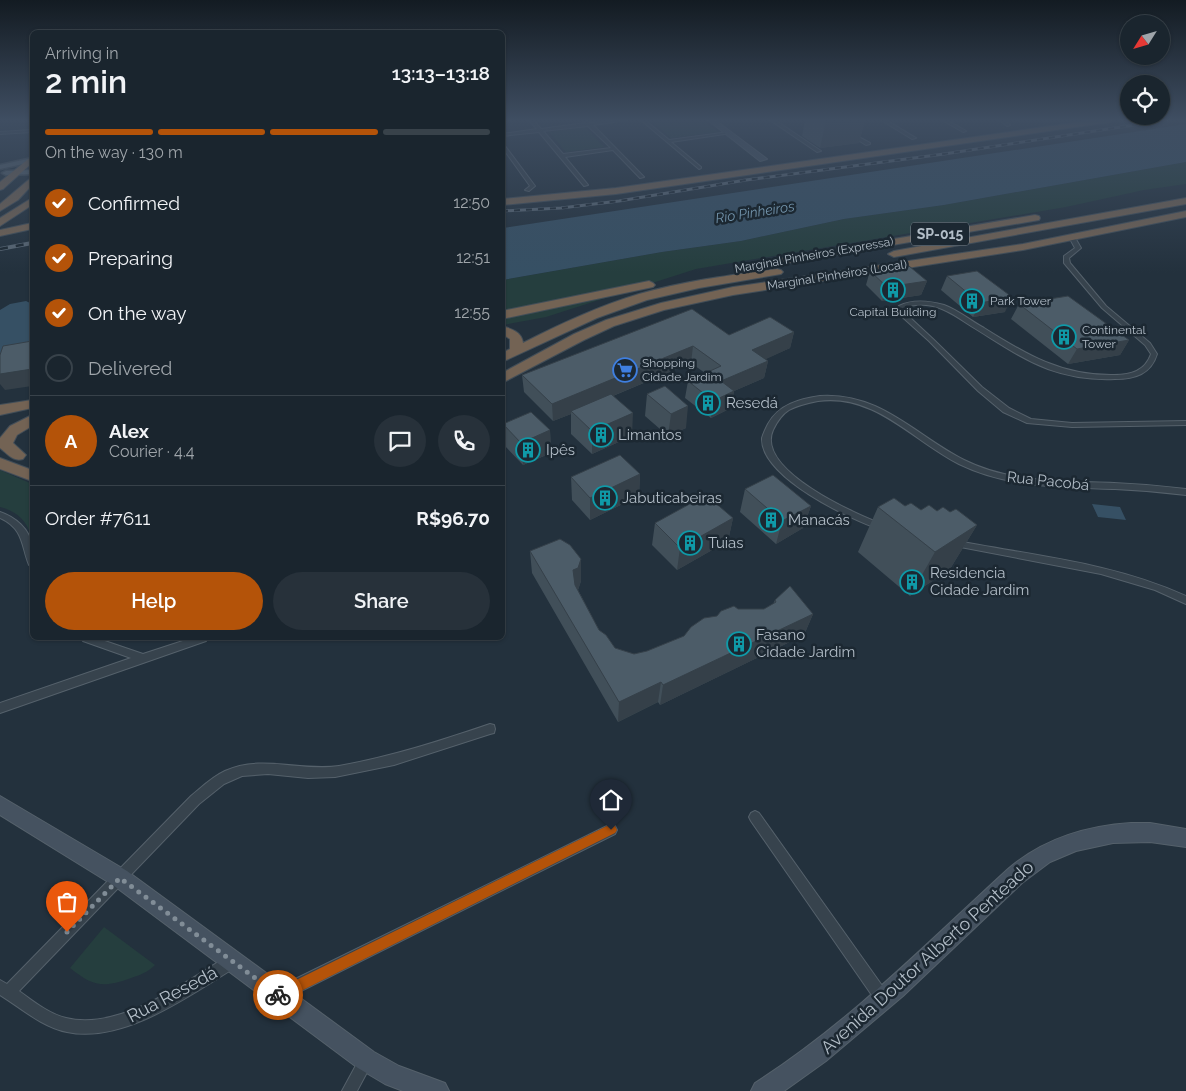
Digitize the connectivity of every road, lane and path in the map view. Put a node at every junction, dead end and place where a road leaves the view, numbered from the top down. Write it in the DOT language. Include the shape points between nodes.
graph roads {
  1 [pos="522,171"];
  2 [pos="574,171"];
  3 [pos="637,171"];
  4 [pos="714,171"];
  5 [pos="757,171"];
  6 [pos="18,172"];
  7 [pos="30,172"];
  8 [pos="0,173"];
  9 [pos="642,176"];
  10 [pos="30,182"];
  11 [pos="604,182"];
  12 [pos="586,185"];
  13 [pos="0,187"];
  14 [pos="542,188"];
  15 [pos="527,190"];
  16 [pos="511,191"];
  17 [pos="1186,192"];
  18 [pos="1186,201"];
  19 [pos="30,202"];
  20 [pos="505,202"];
  21 [pos="0,208"];
  22 [pos="1186,214"];
  23 [pos="30,222"];
  24 [pos="0,223"];
  25 [pos="30,226"];
  26 [pos="0,228"];
  27 [pos="0,233"];
  28 [pos="30,234"];
  29 [pos="1072,237"];
  30 [pos="0,240"];
  31 [pos="505,314"];
  32 [pos="505,331"];
  33 [pos="517,350"];
  34 [pos="505,356"];
  35 [pos="505,377"];
  36 [pos="30,404"];
  37 [pos="0,410"];
  38 [pos="30,421"];
  39 [pos="1186,423"];
  40 [pos="0,451"];
  41 [pos="18,455"];
  42 [pos="30,461"];
  43 [pos="0,463"];
  44 [pos="30,475"];
  45 [pos="1186,492"];
  46 [pos="0,515"];
  47 [pos="888,528"];
  48 [pos="944,541"];
  49 [pos="30,555"];
  50 [pos="1186,600"];
  51 [pos="92,640"];
  52 [pos="198,640"];
  53 [pos="142,658"];
  54 [pos="0,708"];
  55 [pos="490,729"];
  56 [pos="0,805"];
  57 [pos="755,817"];
  58 [pos="611,830"];
  59 [pos="1186,838"];
  60 [pos="120,878"];
  61 [pos="233,960"];
  62 [pos="5,989"];
  63 [pos="277,996"];
  64 [pos="883,999"];
  65 [pos="366,1060"];
  66 [pos="393,1076"];
  67 [pos="349,1091"];
  68 [pos="412,1091"];
  69 [pos="437,1091"];
  70 [pos="763,1091"];
  1 -- 15 [label="street" via="533,186"];
  2 -- 12 [label="street"];
  3 -- 9 [label="street"];
  4 -- 14 [label="highway" via="588,187"];
  5 -- 20 [label="highway" via="606,193"];
  6 -- 7 [label="main road"];
  6 -- 8 [label="main road"];
  6 -- 13 [label="highway"];
  10 -- 21 [label="highway"];
  11 -- 12 [label="highway"];
  12 -- 14 [label="highway"];
  14 -- 15 [label="highway"];
  15 -- 16 [label="highway"];
  17 -- 31 [label="highway, Marginal Pinheiros (Expressa) / SP-015" via="694,276"];
  18 -- 33 [label="highway" via="981,240 686,286 616,306"];
  19 -- 24 [label="highway"];
  22 -- 29 [label="highway, Marginal Pinheiros (Local)"];
  23 -- 26 [label="highway"];
  25 -- 27 [label="highway"];
  28 -- 30 [label="highway"];
  29 -- 35 [label="highway, Marginal Pinheiros (Local)" via="858,270 670,304 610,323"];
  29 -- 39 [label="street" via="1078,248 1068,254 1067,264 1104,307 1148,344 1154,354 1152,364 1146,370 1134,376 1114,378 1048,368 1012,350 943,307 914,303 901,307 902,314 980,389 1006,410 1030,421 1072,425"];
  32 -- 33 [label="highway" via="516,338"];
  33 -- 34 [label="highway"];
  36 -- 37 [label="highway"];
  38 -- 41 [label="highway" via="6,438 5,444"];
  40 -- 41 [label="highway"];
  41 -- 42 [label="highway"];
  43 -- 44 [label="highway"];
  45 -- 47 [label="street, Rua Pacobá" via="1014,480 961,461 872,407 830,398 809,400 785,409 774,420 766,438 771,455 799,484 826,502"];
  46 -- 49 [label="street" via="17,523 25,536"];
  48 -- 50 [label="street" via="1087,567 1143,582"];
  51 -- 53 [label="street"];
  52 -- 53 [label="street"];
  53 -- 54 [label="street"];
  55 -- 60 [label="street" via="414,754 340,771 307,773 258,768 228,775 195,800"];
  56 -- 60 [label="main road"];
  57 -- 64 [label="street"];
  58 -- 63 [label="street"];
  59 -- 64 [label="main road, Avenida Doutor Alberto Penteado" via="1127,832 1098,836 1042,856"];
  60 -- 61 [label="main road"];
  60 -- 62 [label="street"];
  61 -- 62 [label="street, Rua Resedá" via="146,1012 118,1022 90,1026 68,1025 39,1013"];
  61 -- 63 [label="main road"];
  63 -- 65 [label="main road"];
  64 -- 70 [label="main road, Avenida Doutor Alberto Penteado" via="825,1049"];
  65 -- 66 [label="main road"];
  65 -- 67 [label="street"];
  66 -- 68 [label="main road"];
  66 -- 69 [label="main road"];
}
